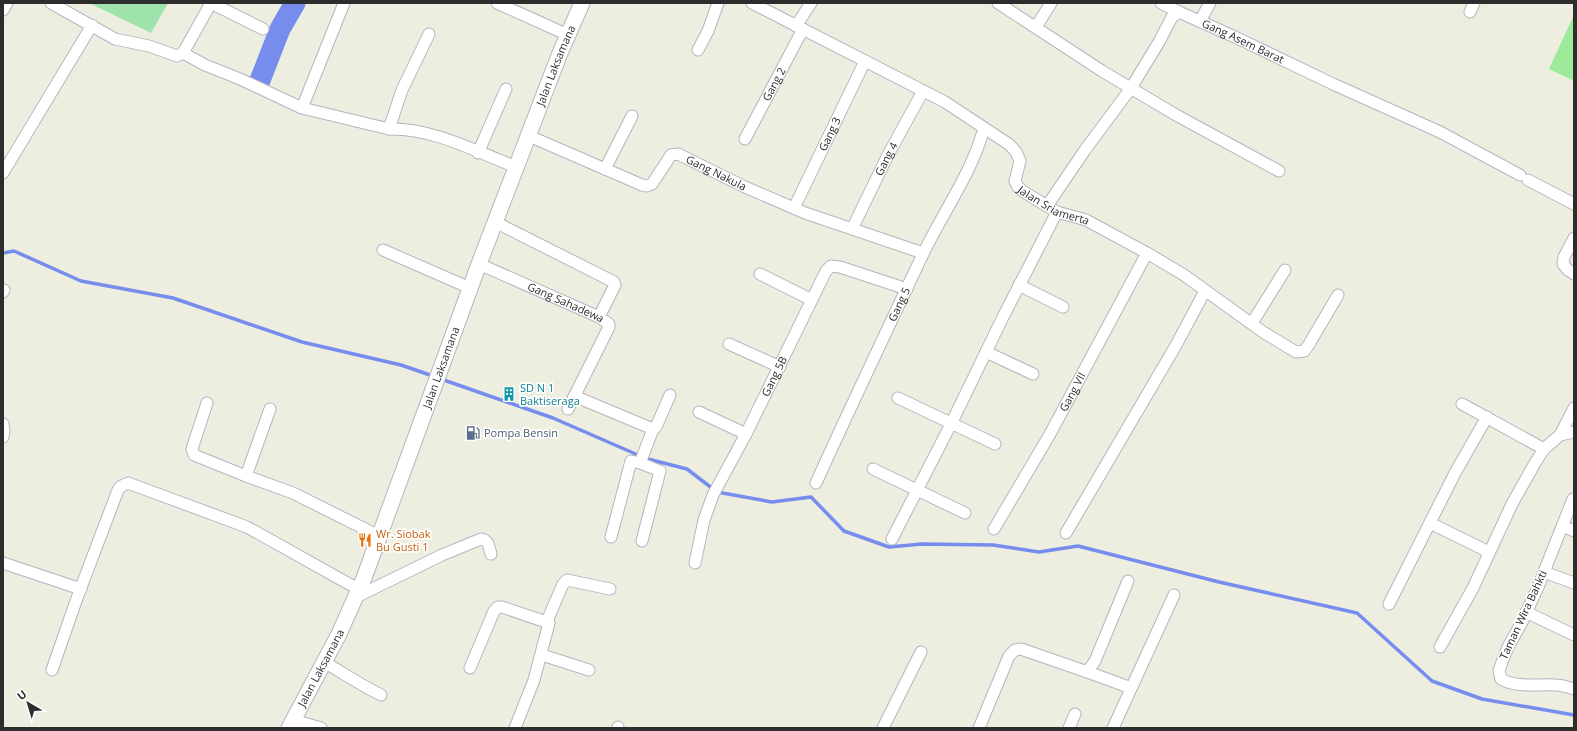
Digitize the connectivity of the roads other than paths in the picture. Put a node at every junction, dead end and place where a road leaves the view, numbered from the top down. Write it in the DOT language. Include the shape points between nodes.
graph roads {
  1 [pos="7,3"];
  2 [pos="51,3"];
  3 [pos="211,3"];
  4 [pos="344,3"];
  5 [pos="497,3"];
  6 [pos="582,3"];
  7 [pos="718,3"];
  8 [pos="752,3"];
  9 [pos="811,3"];
  10 [pos="1051,3"];
  11 [pos="1161,3"];
  12 [pos="1210,3"];
  13 [pos="1002,4"];
  14 [pos="3,10"];
  15 [pos="1179,12"];
  16 [pos="1200,21"];
  17 [pos="92,25"];
  18 [pos="1036,27"];
  19 [pos="800,28"];
  20 [pos="263,29"];
  21 [pos="429,34"];
  22 [pos="568,35"];
  23 [pos="698,50"];
  24 [pos="183,53"];
  25 [pos="865,61"];
  26 [pos="1131,88"];
  27 [pos="506,89"];
  28 [pos="922,91"];
  29 [pos="302,108"];
  30 [pos="632,116"];
  31 [pos="984,128"];
  32 [pos="389,129"];
  33 [pos="529,136"];
  34 [pos="745,138"];
  35 [pos="478,153"];
  36 [pos="516,167"];
  37 [pos="605,169"];
  38 [pos="1279,171"];
  39 [pos="3,172"];
  40 [pos="1574,204"];
  41 [pos="794,208"];
  42 [pos="1052,209"];
  43 [pos="495,222"];
  44 [pos="852,229"];
  45 [pos="1574,238"];
  46 [pos="383,250"];
  47 [pos="923,253"];
  48 [pos="1147,253"];
  49 [pos="479,264"];
  50 [pos="1285,270"];
  51 [pos="760,274"];
  52 [pos="1574,274"];
  53 [pos="1019,285"];
  54 [pos="470,288"];
  55 [pos="907,289"];
  56 [pos="1205,291"];
  57 [pos="1338,294"];
  58 [pos="812,300"];
  59 [pos="1063,306"];
  60 [pos="599,317"];
  61 [pos="1252,323"];
  62 [pos="729,344"];
  63 [pos="986,352"];
  64 [pos="780,367"];
  65 [pos="1033,374"];
  66 [pos="670,395"];
  67 [pos="574,396"];
  68 [pos="898,398"];
  69 [pos="207,403"];
  70 [pos="1462,404"];
  71 [pos="1574,408"];
  72 [pos="270,409"];
  73 [pos="568,409"];
  74 [pos="699,412"];
  75 [pos="1487,417"];
  76 [pos="3,424"];
  77 [pos="951,424"];
  78 [pos="653,429"];
  79 [pos="1574,432"];
  80 [pos="746,434"];
  81 [pos="1560,435"];
  82 [pos="3,437"];
  83 [pos="995,444"];
  84 [pos="1544,449"];
  85 [pos="640,464"];
  86 [pos="873,469"];
  87 [pos="246,476"];
  88 [pos="816,482"];
  89 [pos="917,490"];
  90 [pos="1573,499"];
  91 [pos="965,513"];
  92 [pos="1430,523"];
  93 [pos="1563,526"];
  94 [pos="994,529"];
  95 [pos="1574,531"];
  96 [pos="1066,533"];
  97 [pos="379,536"];
  98 [pos="611,537"];
  99 [pos="892,540"];
  100 [pos="642,541"];
  101 [pos="1489,552"];
  102 [pos="491,554"];
  103 [pos="3,563"];
  104 [pos="695,563"];
  105 [pos="1544,572"];
  106 [pos="1128,581"];
  107 [pos="1574,583"];
  108 [pos="81,589"];
  109 [pos="610,589"];
  110 [pos="357,593"];
  111 [pos="1174,595"];
  112 [pos="1389,604"];
  113 [pos="1526,612"];
  114 [pos="547,622"];
  115 [pos="1574,635"];
  116 [pos="1440,647"];
  117 [pos="921,652"];
  118 [pos="542,655"];
  119 [pos="324,662"];
  120 [pos="470,668"];
  121 [pos="52,670"];
  122 [pos="589,670"];
  123 [pos="1086,671"];
  124 [pos="1131,688"];
  125 [pos="1574,689"];
  126 [pos="381,695"];
  127 [pos="1075,714"];
  128 [pos="291,724"];
  129 [pos="321,728"];
  130 [pos="515,728"];
  131 [pos="883,728"];
  132 [pos="979,728"];
  133 [pos="1069,728"];
  134 [pos="1113,728"];
  1 -- 14 [label="street"];
  2 -- 17 [label="street"];
  3 -- 20 [label="street"];
  3 -- 24 [label="street"];
  4 -- 29 [label="street"];
  5 -- 22 [label="street"];
  6 -- 22 [label="main road, Jalan Laksamana"];
  7 -- 23 [label="street"];
  8 -- 19 [label="street, Jalan Sriamerta"];
  9 -- 19 [label="street, Gang 2"];
  10 -- 18 [label="street"];
  11 -- 15 [label="street, Gang Asem Barat"];
  12 -- 16 [label="street"];
  13 -- 18 [label="street"];
  15 -- 16 [label="street, Gang Asem Barat"];
  15 -- 26 [label="street" via="1172,17"];
  16 -- 40 [label="street, Gang Asem Barat" via="1440,132"];
  17 -- 24 [label="street" via="115,39 150,46 177,56"];
  17 -- 39 [label="street"];
  18 -- 26 [label="street"];
  19 -- 25 [label="street, Jalan Sriamerta"];
  19 -- 34 [label="street, Gang 2"];
  21 -- 32 [label="street" via="402,90"];
  22 -- 33 [label="main road, Jalan Laksamana"];
  24 -- 29 [label="street"];
  25 -- 28 [label="street, Jalan Sriamerta"];
  25 -- 41 [label="street, Gang 3"];
  26 -- 38 [label="street"];
  26 -- 42 [label="street" via="1089,145"];
  27 -- 35 [label="street"];
  28 -- 31 [label="street, Jalan Sriamerta" via="945,102"];
  28 -- 44 [label="street, Gang 4"];
  29 -- 32 [label="street"];
  30 -- 37 [label="street"];
  31 -- 42 [label="street, Jalan Sriamerta" via="1016,152 1020,160 1015,181 1018,187"];
  31 -- 47 [label="street, Gang 5" via="980,143 965,174"];
  32 -- 35 [label="street" via="435,135"];
  33 -- 36 [label="main road, Jalan Laksamana"];
  33 -- 37 [label="street, Gang Nakula"];
  35 -- 36 [label="street"];
  36 -- 43 [label="main road, Jalan Laksamana"];
  37 -- 41 [label="street, Gang Nakula" via="647,186 652,184 671,155 678,154"];
  41 -- 44 [label="street, Gang Nakula"];
  42 -- 48 [label="street, Jalan Sriamerta" via="1086,220"];
  42 -- 53 [label="street"];
  43 -- 49 [label="main road, Jalan Laksamana"];
  43 -- 60 [label="street" via="614,282 615,285"];
  44 -- 47 [label="street, Gang Nakula"];
  45 -- 52 [label="street" via="1563,264"];
  46 -- 54 [label="street"];
  47 -- 55 [label="street, Gang 5"];
  48 -- 56 [label="street, Jalan Sriamerta"];
  48 -- 94 [label="street, Gang VII" via="1050,434"];
  49 -- 54 [label="main road, Jalan Laksamana"];
  49 -- 60 [label="street, Gang Sahadewa"];
  50 -- 61 [label="street"];
  51 -- 58 [label="street"];
  53 -- 59 [label="street"];
  53 -- 63 [label="street"];
  54 -- 97 [label="main road, Jalan Laksamana"];
  55 -- 58 [label="street, Gang 5B" via="831,266"];
  55 -- 88 [label="street, Gang 5"];
  56 -- 61 [label="street, Jalan Sriamerta"];
  56 -- 96 [label="street"];
  57 -- 61 [label="street, Jalan Sriamerta" via="1308,346 1300,352 1286,346"];
  58 -- 64 [label="street, Gang 5B"];
  60 -- 67 [label="street, Gang Sahadewa" via="607,322 609,327"];
  62 -- 64 [label="street"];
  63 -- 65 [label="street"];
  63 -- 77 [label="street"];
  64 -- 80 [label="street, Gang 5B"];
  66 -- 78 [label="street"];
  67 -- 73 [label="street, Gang Sahadewa"];
  67 -- 78 [label="street"];
  68 -- 77 [label="street"];
  69 -- 87 [label="street" via="192,449 194,455"];
  70 -- 75 [label="street"];
  71 -- 81 [label="street"];
  72 -- 87 [label="street"];
  74 -- 80 [label="street"];
  75 -- 84 [label="street"];
  75 -- 92 [label="street"];
  76 -- 82 [label="street"];
  77 -- 83 [label="street"];
  77 -- 89 [label="street"];
  78 -- 85 [label="street"];
  79 -- 81 [label="street"];
  80 -- 104 [label="street, Gang 5B" via="716,490 704,520"];
  81 -- 84 [label="street"];
  84 -- 101 [label="street" via="1522,485"];
  85 -- 98 [label="street" via="631,461"];
  85 -- 100 [label="street" via="660,471"];
  86 -- 89 [label="street"];
  87 -- 97 [label="street" via="293,493"];
  89 -- 91 [label="street"];
  89 -- 99 [label="street"];
  90 -- 93 [label="street, Taman Wira Bahkti"];
  92 -- 101 [label="street"];
  92 -- 112 [label="street"];
  93 -- 95 [label="street"];
  93 -- 105 [label="street, Taman Wira Bahkti"];
  97 -- 110 [label="main road, Jalan Laksamana"];
  101 -- 116 [label="street"];
  102 -- 110 [label="street" via="487,542 481,539"];
  103 -- 108 [label="street"];
  105 -- 107 [label="street"];
  105 -- 113 [label="street, Taman Wira Bahkti"];
  106 -- 123 [label="street" via="1095,661"];
  108 -- 110 [label="street" via="118,490 128,484 247,527"];
  108 -- 121 [label="street"];
  109 -- 114 [label="street" via="567,580"];
  110 -- 119 [label="main road, Jalan Laksamana"];
  111 -- 124 [label="street"];
  113 -- 115 [label="street"];
  113 -- 125 [label="street, Taman Wira Bahkti" via="1508,647 1499,676 1510,683 1557,685"];
  114 -- 118 [label="street" via="550,625"];
  114 -- 120 [label="street" via="498,607"];
  117 -- 131 [label="street"];
  118 -- 122 [label="street"];
  118 -- 130 [label="street"];
  119 -- 126 [label="street"];
  119 -- 128 [label="main road, Jalan Laksamana"];
  123 -- 124 [label="street"];
  123 -- 132 [label="street" via="1021,649 1015,650 1009,656"];
  124 -- 134 [label="street"];
  127 -- 133 [label="street"];
  128 -- 129 [label="street"];
}
